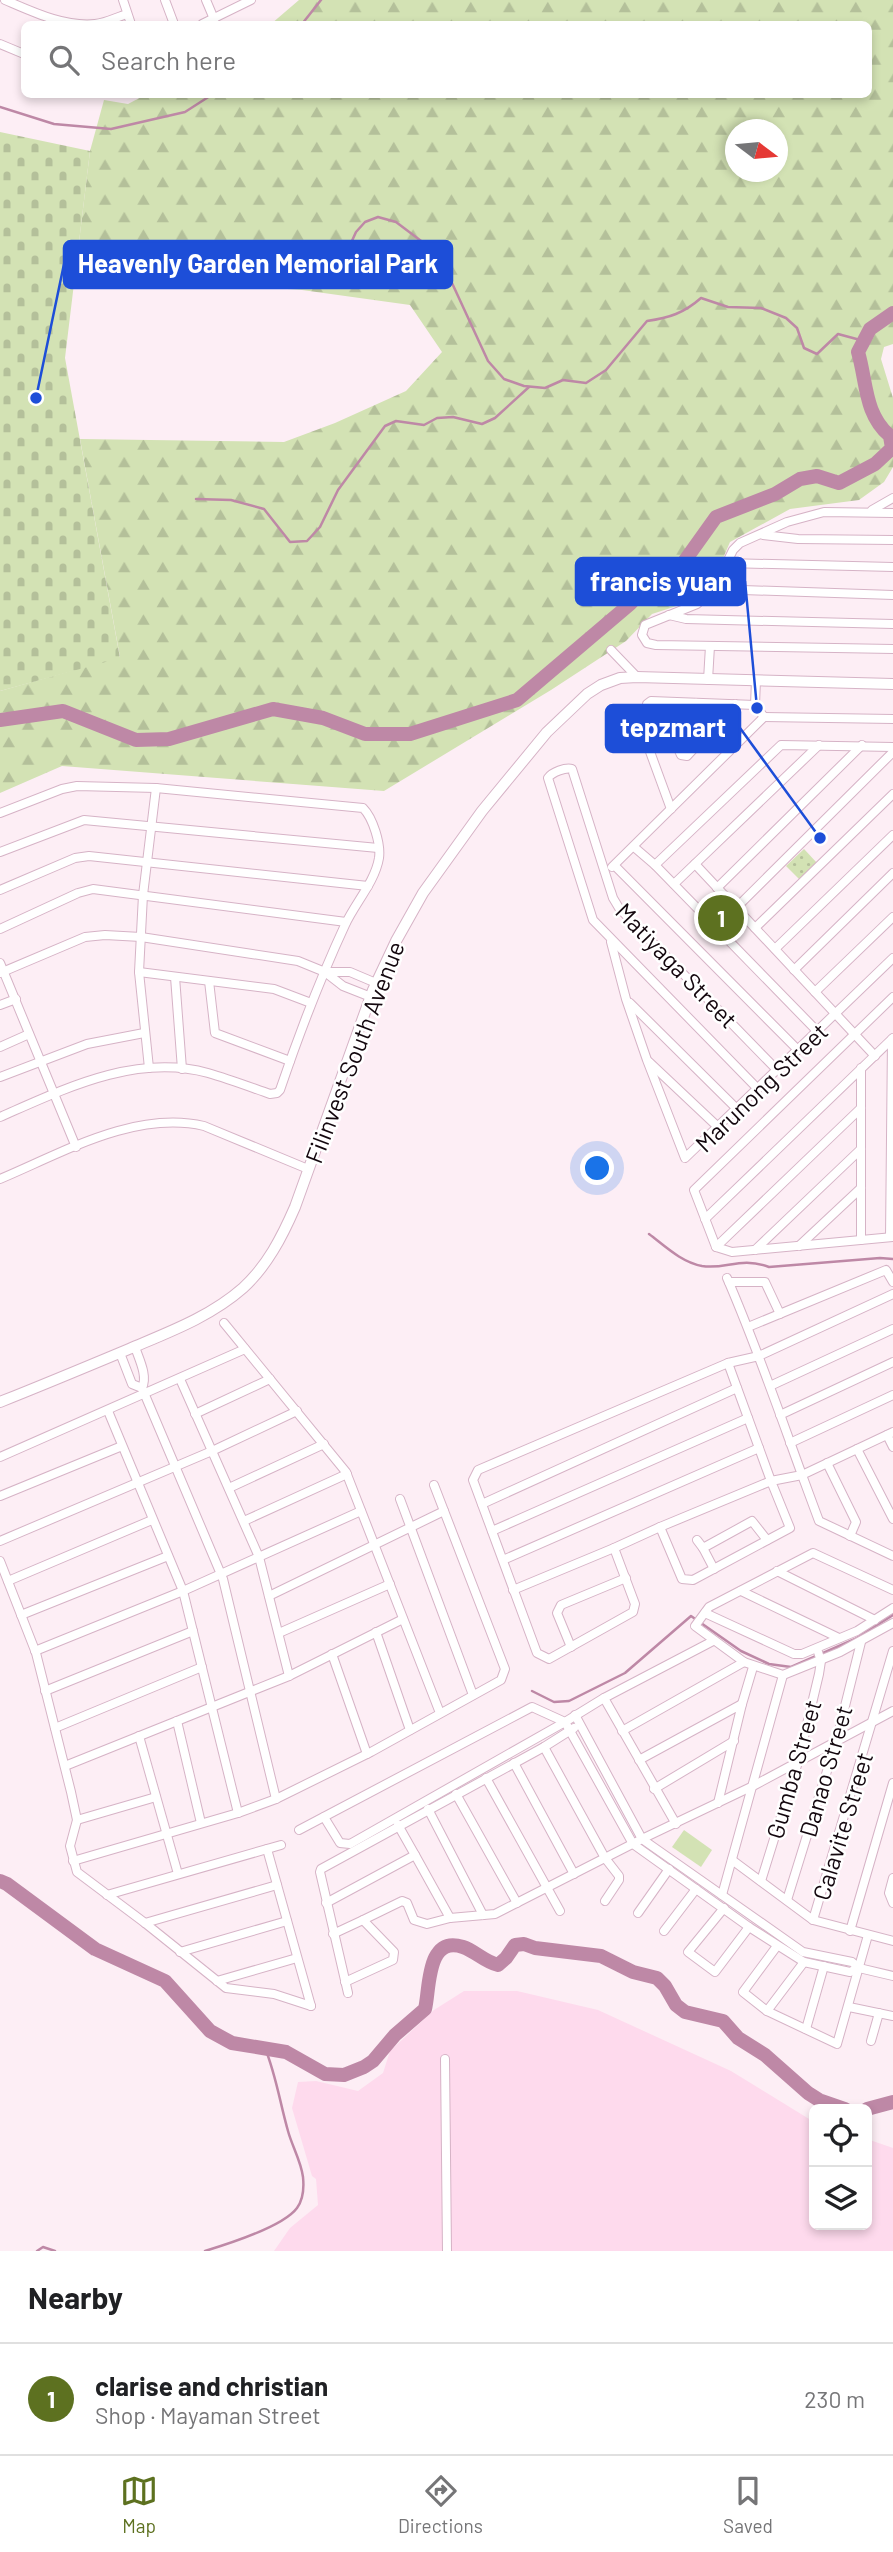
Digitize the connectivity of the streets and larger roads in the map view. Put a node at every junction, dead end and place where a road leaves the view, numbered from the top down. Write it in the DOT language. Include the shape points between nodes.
graph roads {
  1 [pos="5,0"];
  2 [pos="123,0"];
  3 [pos="165,0"];
  4 [pos="206,0"];
  5 [pos="248,1"];
  6 [pos="127,14"];
  7 [pos="214,19"];
  8 [pos="70,21"];
  9 [pos="107,21"];
  10 [pos="130,21"];
  11 [pos="173,21"];
  12 [pos="209,21"];
  13 [pos="0,44"];
  14 [pos="21,53"];
  15 [pos="893,498"];
  16 [pos="869,512"];
  17 [pos="893,513"];
  18 [pos="760,534"];
  19 [pos="893,540"];
  20 [pos="727,563"];
  21 [pos="893,568"];
  22 [pos="714,589"];
  23 [pos="893,595"];
  24 [pos="668,615"];
  25 [pos="893,624"];
  26 [pos="710,646"];
  27 [pos="893,649"];
  28 [pos="611,650"];
  29 [pos="637,677"];
  30 [pos="708,680"];
  31 [pos="756,680"];
  32 [pos="893,684"];
  33 [pos="696,703"];
  34 [pos="735,704"];
  35 [pos="755,705"];
  36 [pos="764,717"];
  37 [pos="893,719"];
  38 [pos="819,746"];
  39 [pos="862,746"];
  40 [pos="893,750"];
  41 [pos="156,788"];
  42 [pos="893,793"];
  43 [pos="671,809"];
  44 [pos="0,813"];
  45 [pos="151,826"];
  46 [pos="893,835"];
  47 [pos="634,847"];
  48 [pos="378,848"];
  49 [pos="0,852"];
  50 [pos="147,863"];
  51 [pos="695,864"];
  52 [pos="655,865"];
  53 [pos="615,866"];
  54 [pos="606,871"];
  55 [pos="893,873"];
  56 [pos="674,884"];
  57 [pos="368,886"];
  58 [pos="717,888"];
  59 [pos="0,890"];
  60 [pos="144,895"];
  61 [pos="736,908"];
  62 [pos="893,917"];
  63 [pos="346,922"];
  64 [pos="755,928"];
  65 [pos="0,929"];
  66 [pos="141,937"];
  67 [pos="611,940"];
  68 [pos="775,949"];
  69 [pos="893,958"];
  70 [pos="1,969"];
  71 [pos="794,970"];
  72 [pos="139,972"];
  73 [pos="325,972"];
  74 [pos="175,977"];
  75 [pos="209,981"];
  76 [pos="376,983"];
  77 [pos="816,992"];
  78 [pos="370,997"];
  79 [pos="893,997"];
  80 [pos="16,999"];
  81 [pos="626,999"];
  82 [pos="311,1003"];
  83 [pos="0,1005"];
  84 [pos="835,1014"];
  85 [pos="817,1031"];
  86 [pos="144,1033"];
  87 [pos="29,1034"];
  88 [pos="855,1034"];
  89 [pos="892,1038"];
  90 [pos="0,1046"];
  91 [pos="798,1050"];
  92 [pos="875,1056"];
  93 [pos="41,1060"];
  94 [pos="647,1060"];
  95 [pos="290,1061"];
  96 [pos="149,1068"];
  97 [pos="862,1068"];
  98 [pos="182,1069"];
  99 [pos="778,1070"];
  100 [pos="0,1077"];
  101 [pos="758,1089"];
  102 [pos="55,1093"];
  103 [pos="862,1108"];
  104 [pos="737,1109"];
  105 [pos="0,1117"];
  106 [pos="718,1127"];
  107 [pos="76,1147"];
  108 [pos="861,1149"];
  109 [pos="308,1169"];
  110 [pos="0,1179"];
  111 [pos="861,1188"];
  112 [pos="705,1219"];
  113 [pos="892,1237"];
  114 [pos="861,1240"];
  115 [pos="799,1246"];
  116 [pos="716,1247"];
  117 [pos="754,1250"];
  118 [pos="893,1282"];
  119 [pos="893,1294"];
  120 [pos="780,1314"];
  121 [pos="224,1323"];
  122 [pos="748,1326"];
  123 [pos="893,1329"];
  124 [pos="135,1347"];
  125 [pos="245,1349"];
  126 [pos="120,1353"];
  127 [pos="759,1356"];
  128 [pos="893,1362"];
  129 [pos="728,1363"];
  130 [pos="180,1378"];
  131 [pos="270,1379"];
  132 [pos="770,1387"];
  133 [pos="737,1388"];
  134 [pos="143,1392"];
  135 [pos="893,1395"];
  136 [pos="0,1402"];
  137 [pos="108,1411"];
  138 [pos="297,1411"];
  139 [pos="195,1414"];
  140 [pos="780,1415"];
  141 [pos="748,1418"];
  142 [pos="890,1433"];
  143 [pos="790,1443"];
  144 [pos="324,1444"];
  145 [pos="122,1446"];
  146 [pos="893,1447"];
  147 [pos="759,1448"];
  148 [pos="857,1449"];
  149 [pos="212,1451"];
  150 [pos="0,1457"];
  151 [pos="827,1463"];
  152 [pos="174,1467"];
  153 [pos="347,1474"];
  154 [pos="802,1475"];
  155 [pos="772,1481"];
  156 [pos="136,1483"];
  157 [pos="434,1485"];
  158 [pos="229,1488"];
  159 [pos="0,1496"];
  160 [pos="400,1499"];
  161 [pos="482,1504"];
  162 [pos="361,1511"];
  163 [pos="444,1511"];
  164 [pos="893,1519"];
  165 [pos="152,1520"];
  166 [pos="244,1521"];
  167 [pos="660,1527"];
  168 [pos="411,1528"];
  169 [pos="492,1531"];
  170 [pos="850,1536"];
  171 [pos="767,1540"];
  172 [pos="0,1541"];
  173 [pos="374,1545"];
  174 [pos="614,1548"];
  175 [pos="168,1556"];
  176 [pos="893,1556"];
  177 [pos="260,1557"];
  178 [pos="503,1560"];
  179 [pos="0,1561"];
  180 [pos="714,1569"];
  181 [pos="777,1571"];
  182 [pos="221,1574"];
  183 [pos="625,1578"];
  184 [pos="8,1581"];
  185 [pos="390,1584"];
  186 [pos="513,1590"];
  187 [pos="893,1590"];
  188 [pos="183,1591"];
  189 [pos="740,1591"];
  190 [pos="269,1596"];
  191 [pos="893,1608"];
  192 [pos="21,1615"];
  193 [pos="403,1619"];
  194 [pos="701,1619"];
  195 [pos="875,1620"];
  196 [pos="893,1623"];
  197 [pos="193,1631"];
  198 [pos="376,1632"];
  199 [pos="279,1633"];
  200 [pos="839,1638"];
  201 [pos="713,1642"];
  202 [pos="861,1642"];
  203 [pos="571,1647"];
  204 [pos="35,1651"];
  205 [pos="893,1651"];
  206 [pos="332,1654"];
  207 [pos="819,1655"];
  208 [pos="744,1662"];
  209 [pos="202,1667"];
  210 [pos="753,1667"];
  211 [pos="289,1675"];
  212 [pos="783,1675"];
  213 [pos="45,1690"];
  214 [pos="251,1690"];
  215 [pos="473,1695"];
  216 [pos="604,1698"];
  217 [pos="742,1704"];
  218 [pos="211,1707"];
  219 [pos="893,1711"];
  220 [pos="440,1713"];
  221 [pos="575,1715"];
  222 [pos="177,1721"];
  223 [pos="874,1721"];
  224 [pos="579,1724"];
  225 [pos="568,1726"];
  226 [pos="55,1728"];
  227 [pos="411,1730"];
  228 [pos="622,1731"];
  229 [pos="139,1736"];
  230 [pos="734,1741"];
  231 [pos="836,1742"];
  232 [pos="544,1747"];
  233 [pos="367,1754"];
  234 [pos="639,1760"];
  235 [pos="798,1762"];
  236 [pos="514,1763"];
  237 [pos="65,1766"];
  238 [pos="486,1778"];
  239 [pos="893,1783"];
  240 [pos="752,1786"];
  241 [pos="654,1789"];
  242 [pos="457,1794"];
  243 [pos="156,1797"];
  244 [pos="276,1799"];
  245 [pos="718,1803"];
  246 [pos="428,1809"];
  247 [pos="238,1813"];
  248 [pos="324,1817"];
  249 [pos="77,1820"];
  250 [pos="201,1823"];
  251 [pos="676,1824"];
  252 [pos="398,1825"];
  253 [pos="382,1829"];
  254 [pos="299,1830"];
  255 [pos="166,1834"];
  256 [pos="642,1839"];
  257 [pos="633,1844"];
  258 [pos="281,1845"];
  259 [pos="267,1849"];
  260 [pos="415,1855"];
  261 [pos="605,1858"];
  262 [pos="732,1860"];
  263 [pos="73,1861"];
  264 [pos="669,1869"];
  265 [pos="178,1874"];
  266 [pos="574,1874"];
  267 [pos="893,1878"];
  268 [pos="761,1881"];
  269 [pos="277,1885"];
  270 [pos="546,1888"];
  271 [pos="696,1889"];
  272 [pos="107,1895"];
  273 [pos="722,1895"];
  274 [pos="786,1900"];
  275 [pos="605,1901"];
  276 [pos="326,1903"];
  277 [pos="517,1903"];
  278 [pos="893,1903"];
  279 [pos="724,1908"];
  280 [pos="560,1911"];
  281 [pos="638,1913"];
  282 [pos="483,1915"];
  283 [pos="450,1918"];
  284 [pos="363,1920"];
  285 [pos="813,1920"];
  286 [pos="287,1921"];
  287 [pos="145,1923"];
  288 [pos="749,1927"];
  289 [pos="664,1931"];
  290 [pos="850,1931"];
  291 [pos="333,1934"];
  292 [pos="868,1935"];
  293 [pos="893,1941"];
  294 [pos="777,1945"];
  295 [pos="180,1952"];
  296 [pos="297,1958"];
  297 [pos="804,1962"];
  298 [pos="824,1966"];
  299 [pos="859,1968"];
  300 [pos="893,1976"];
  301 [pos="217,1982"];
  302 [pos="345,1982"];
  303 [pos="348,1993"];
  304 [pos="849,2007"];
  305 [pos="767,2011"];
  306 [pos="879,2013"];
  307 [pos="893,2016"];
  308 [pos="806,2029"];
  309 [pos="871,2041"];
  310 [pos="445,2059"];
  311 [pos="447,2251"];
  1 -- 8 [label="street"];
  2 -- 6 [label="street"];
  3 -- 11 [label="street"];
  4 -- 7 [label="street"];
  5 -- 7 [label="street"];
  6 -- 9 [label="street"];
  6 -- 10 [label="street"];
  7 -- 12 [label="street"];
  13 -- 14 [label="street"];
  15 -- 16 [label="street"];
  16 -- 17 [label="street"];
  16 -- 18 [label="street" via="824,512"];
  18 -- 19 [label="street"];
  18 -- 20 [label="street" via="740,543"];
  20 -- 21 [label="street"];
  20 -- 22 [label="street"];
  22 -- 23 [label="street"];
  22 -- 24 [label="street" via="697,604"];
  24 -- 25 [label="street"];
  24 -- 26 [label="street" via="642,629 644,640 656,645"];
  26 -- 27 [label="street"];
  26 -- 30 [label="street"];
  28 -- 29 [label="street"];
  29 -- 30 [label="street, Filinvest South Avenue"];
  29 -- 76 [label="street, Filinvest South Avenue" via="601,685 547,732 423,893"];
  30 -- 31 [label="street, Filinvest South Avenue"];
  31 -- 32 [label="street, Filinvest South Avenue"];
  31 -- 35 [label="street"];
  33 -- 34 [label="street"];
  33 -- 34 [label="street" via="671,733 684,756"];
  33 -- 43 [label="street" via="646,704 645,738"];
  34 -- 35 [label="street"];
  35 -- 36 [label="street"];
  36 -- 37 [label="street"];
  36 -- 43 [label="street"];
  38 -- 39 [label="street"];
  38 -- 51 [label="street"];
  38 -- 52 [label="street" via="776,748"];
  39 -- 40 [label="street"];
  39 -- 58 [label="street"];
  40 -- 61 [label="street"];
  41 -- 44 [label="street" via="77,786"];
  41 -- 45 [label="street"];
  41 -- 48 [label="street" via="363,808 369,814"];
  42 -- 64 [label="street"];
  43 -- 47 [label="street"];
  45 -- 48 [label="street"];
  45 -- 49 [label="street" via="84,820"];
  45 -- 50 [label="street"];
  46 -- 68 [label="street"];
  47 -- 52 [label="street"];
  47 -- 53 [label="street"];
  48 -- 57 [label="street" via="379,858"];
  50 -- 57 [label="street"];
  50 -- 59 [label="street" via="75,858"];
  50 -- 60 [label="street"];
  51 -- 56 [label="street"];
  51 -- 58 [label="street"];
  52 -- 56 [label="street"];
  53 -- 54 [label="street"];
  53 -- 91 [label="street"];
  54 -- 67 [label="street, Matiyaga Street" via="572,769 551,774 548,778 589,912"];
  54 -- 99 [label="street, Matiyaga Street" via="619,908"];
  55 -- 71 [label="street"];
  56 -- 85 [label="street"];
  57 -- 63 [label="street"];
  58 -- 61 [label="street"];
  60 -- 63 [label="street"];
  60 -- 65 [label="street" via="93,889"];
  60 -- 66 [label="street"];
  61 -- 64 [label="street"];
  62 -- 77 [label="street"];
  63 -- 73 [label="street"];
  64 -- 68 [label="street"];
  66 -- 70 [label="street" via="85,937"];
  66 -- 72 [label="street"];
  66 -- 73 [label="street" via="279,957"];
  67 -- 81 [label="street"];
  67 -- 101 [label="street"];
  68 -- 71 [label="street"];
  69 -- 84 [label="street, Marunong Street"];
  70 -- 80 [label="street"];
  71 -- 77 [label="street"];
  72 -- 74 [label="street"];
  72 -- 86 [label="street"];
  73 -- 76 [label="street" via="350,972"];
  73 -- 78 [label="street"];
  73 -- 82 [label="street"];
  74 -- 75 [label="street"];
  74 -- 98 [label="street"];
  75 -- 82 [label="street" via="274,989"];
  75 -- 95 [label="street" via="215,1033"];
  76 -- 78 [label="street, Filinvest South Avenue"];
  77 -- 84 [label="street"];
  78 -- 109 [label="street, Filinvest South Avenue"];
  79 -- 88 [label="street"];
  80 -- 83 [label="street"];
  80 -- 87 [label="street"];
  81 -- 94 [label="street"];
  81 -- 104 [label="street"];
  82 -- 95 [label="street"];
  84 -- 85 [label="street, Marunong Street"];
  84 -- 88 [label="street"];
  85 -- 91 [label="street, Marunong Street"];
  86 -- 93 [label="street" via="87,1044"];
  86 -- 96 [label="street"];
  87 -- 90 [label="street"];
  87 -- 93 [label="street"];
  88 -- 92 [label="street"];
  88 -- 112 [label="street" via="694,1190"];
  89 -- 92 [label="street"];
  89 -- 113 [label="street"];
  91 -- 99 [label="street, Marunong Street"];
  92 -- 97 [label="street"];
  93 -- 100 [label="street"];
  93 -- 102 [label="street"];
  94 -- 106 [label="street"];
  94 -- 106 [label="street, Marunong Street" via="685,1158"];
  95 -- 98 [label="street" via="280,1090 270,1094"];
  96 -- 98 [label="street"];
  96 -- 102 [label="street" via="122,1071"];
  97 -- 103 [label="street"];
  97 -- 112 [label="street"];
  99 -- 101 [label="street, Marunong Street"];
  101 -- 104 [label="street, Marunong Street"];
  102 -- 105 [label="street"];
  102 -- 107 [label="street"];
  103 -- 108 [label="street"];
  103 -- 116 [label="street"];
  104 -- 106 [label="street, Marunong Street"];
  107 -- 109 [label="street" via="136,1126 188,1122"];
  107 -- 110 [label="street"];
  108 -- 111 [label="street"];
  108 -- 117 [label="street"];
  109 -- 124 [label="street, Filinvest South Avenue" via="280,1241 243,1288 203,1316"];
  111 -- 114 [label="street"];
  111 -- 115 [label="street"];
  112 -- 116 [label="street"];
  113 -- 114 [label="street"];
  114 -- 115 [label="street"];
  115 -- 117 [label="street"];
  116 -- 117 [label="street" via="732,1252"];
  118 -- 120 [label="street" via="886,1270"];
  119 -- 127 [label="street"];
  120 -- 122 [label="street"];
  120 -- 122 [label="street" via="765,1282 728,1280"];
  121 -- 125 [label="street"];
  122 -- 127 [label="street"];
  123 -- 132 [label="street"];
  124 -- 126 [label="street, Filinvest South Avenue"];
  124 -- 134 [label="street"];
  125 -- 130 [label="street"];
  125 -- 131 [label="street"];
  126 -- 134 [label="street" via="132,1384"];
  126 -- 136 [label="street, Filinvest South Avenue"];
  127 -- 129 [label="street"];
  127 -- 132 [label="street"];
  128 -- 140 [label="street"];
  129 -- 133 [label="street"];
  129 -- 161 [label="street" via="478,1470 473,1480"];
  130 -- 134 [label="street"];
  130 -- 139 [label="street"];
  131 -- 138 [label="street"];
  131 -- 139 [label="street"];
  132 -- 140 [label="street"];
  133 -- 141 [label="street"];
  133 -- 161 [label="street"];
  134 -- 137 [label="street"];
  134 -- 152 [label="street"];
  135 -- 143 [label="street"];
  137 -- 145 [label="street"];
  137 -- 150 [label="street"];
  138 -- 144 [label="street"];
  138 -- 149 [label="street"];
  139 -- 149 [label="street"];
  140 -- 143 [label="street"];
  141 -- 147 [label="street"];
  141 -- 169 [label="street"];
  142 -- 146 [label="street"];
  142 -- 148 [label="street"];
  143 -- 154 [label="street"];
  144 -- 153 [label="street"];
  144 -- 158 [label="street"];
  145 -- 156 [label="street"];
  145 -- 159 [label="street"];
  147 -- 155 [label="street"];
  147 -- 178 [label="street"];
  148 -- 151 [label="street"];
  148 -- 164 [label="street"];
  149 -- 152 [label="street"];
  149 -- 158 [label="street"];
  151 -- 154 [label="street"];
  151 -- 170 [label="street" via="856,1522"];
  152 -- 156 [label="street"];
  152 -- 182 [label="street"];
  153 -- 162 [label="street"];
  153 -- 166 [label="street"];
  154 -- 155 [label="street"];
  154 -- 170 [label="street" via="819,1521"];
  155 -- 167 [label="street"];
  155 -- 171 [label="street" via="790,1528"];
  156 -- 165 [label="street"];
  156 -- 172 [label="street"];
  157 -- 163 [label="street"];
  158 -- 166 [label="street"];
  160 -- 168 [label="street"];
  161 -- 169 [label="street"];
  162 -- 173 [label="street"];
  162 -- 177 [label="street"];
  163 -- 168 [label="street"];
  163 -- 215 [label="street" via="505,1669 501,1680"];
  165 -- 175 [label="street"];
  165 -- 184 [label="street"];
  166 -- 177 [label="street"];
  167 -- 174 [label="street"];
  167 -- 180 [label="street" via="682,1579 693,1580"];
  168 -- 173 [label="street"];
  168 -- 215 [label="street"];
  169 -- 178 [label="street"];
  170 -- 176 [label="street"];
  171 -- 180 [label="street"];
  171 -- 180 [label="street" via="752,1521 700,1544"];
  173 -- 185 [label="street"];
  173 -- 190 [label="street"];
  174 -- 183 [label="street"];
  174 -- 186 [label="street"];
  175 -- 188 [label="street"];
  175 -- 192 [label="street"];
  177 -- 182 [label="street"];
  177 -- 190 [label="street"];
  178 -- 186 [label="street"];
  179 -- 184 [label="street"];
  181 -- 187 [label="street" via="813,1553"];
  181 -- 189 [label="street"];
  181 -- 195 [label="street"];
  182 -- 188 [label="street"];
  182 -- 214 [label="street"];
  183 -- 203 [label="street" via="635,1604 633,1612"];
  183 -- 203 [label="street" via="561,1605 557,1613"];
  184 -- 192 [label="street"];
  185 -- 193 [label="street"];
  185 -- 199 [label="street"];
  186 -- 203 [label="street" via="537,1653 549,1659"];
  188 -- 197 [label="street"];
  188 -- 204 [label="street"];
  189 -- 194 [label="street" via="709,1607"];
  189 -- 200 [label="street"];
  190 -- 199 [label="street"];
  191 -- 195 [label="street"];
  192 -- 204 [label="street"];
  193 -- 198 [label="street"];
  193 -- 220 [label="street"];
  194 -- 201 [label="street" via="695,1626"];
  194 -- 207 [label="street" via="794,1654"];
  195 -- 200 [label="street"];
  196 -- 202 [label="street"];
  197 -- 209 [label="street"];
  197 -- 213 [label="street"];
  198 -- 206 [label="street"];
  198 -- 227 [label="street"];
  199 -- 211 [label="street"];
  200 -- 207 [label="street"];
  201 -- 208 [label="street"];
  201 -- 216 [label="street"];
  202 -- 207 [label="street"];
  202 -- 231 [label="street, Danao Street"];
  204 -- 213 [label="street"];
  205 -- 223 [label="street, Calavite Street"];
  206 -- 211 [label="street"];
  206 -- 233 [label="street"];
  207 -- 212 [label="street"];
  207 -- 235 [label="street, Gumba Street"];
  208 -- 210 [label="street"];
  208 -- 228 [label="street"];
  209 -- 218 [label="street"];
  209 -- 226 [label="street"];
  210 -- 212 [label="street"];
  210 -- 217 [label="street"];
  211 -- 214 [label="street"];
  212 -- 240 [label="street"];
  213 -- 226 [label="street"];
  214 -- 218 [label="street"];
  214 -- 244 [label="street"];
  215 -- 220 [label="street"];
  216 -- 221 [label="street"];
  216 -- 228 [label="street"];
  217 -- 230 [label="street"];
  217 -- 234 [label="street"];
  218 -- 222 [label="street"];
  218 -- 247 [label="street"];
  219 -- 223 [label="street"];
  220 -- 227 [label="street"];
  221 -- 224 [label="street"];
  221 -- 225 [label="street"];
  222 -- 229 [label="street"];
  222 -- 250 [label="street"];
  223 -- 231 [label="street"];
  223 -- 285 [label="street, Calavite Street"];
  224 -- 225 [label="street"];
  224 -- 256 [label="street"];
  225 -- 232 [label="street"];
  225 -- 248 [label="street" via="532,1707"];
  225 -- 253 [label="street"];
  225 -- 257 [label="street"];
  226 -- 237 [label="street"];
  227 -- 233 [label="street"];
  228 -- 234 [label="street"];
  229 -- 237 [label="street"];
  229 -- 243 [label="street"];
  230 -- 241 [label="street"];
  230 -- 245 [label="street"];
  231 -- 235 [label="street"];
  231 -- 274 [label="street, Danao Street"];
  232 -- 236 [label="street"];
  232 -- 261 [label="street"];
  233 -- 244 [label="street"];
  234 -- 241 [label="street"];
  235 -- 240 [label="street"];
  235 -- 268 [label="street, Gumba Street"];
  236 -- 238 [label="street"];
  236 -- 266 [label="street"];
  237 -- 249 [label="street"];
  238 -- 242 [label="street"];
  238 -- 270 [label="street"];
  239 -- 290 [label="street"];
  240 -- 245 [label="street"];
  240 -- 262 [label="street"];
  241 -- 251 [label="street"];
  242 -- 246 [label="street"];
  242 -- 277 [label="street"];
  243 -- 249 [label="street"];
  243 -- 255 [label="street"];
  244 -- 247 [label="street"];
  245 -- 251 [label="street"];
  246 -- 252 [label="street"];
  246 -- 282 [label="street"];
  247 -- 250 [label="street"];
  248 -- 253 [label="street" via="340,1843"];
  248 -- 254 [label="street"];
  249 -- 263 [label="street" via="70,1846"];
  250 -- 255 [label="street"];
  251 -- 256 [label="street"];
  252 -- 253 [label="street"];
  252 -- 260 [label="street"];
  253 -- 276 [label="street" via="321,1869"];
  255 -- 263 [label="street"];
  255 -- 265 [label="street"];
  256 -- 257 [label="street"];
  256 -- 273 [label="street"];
  257 -- 261 [label="street"];
  257 -- 264 [label="street"];
  258 -- 259 [label="street"];
  259 -- 265 [label="street"];
  259 -- 269 [label="street"];
  260 -- 276 [label="street"];
  260 -- 283 [label="street"];
  261 -- 266 [label="street"];
  261 -- 275 [label="street" via="620,1878"];
  262 -- 268 [label="street"];
  262 -- 273 [label="street"];
  263 -- 272 [label="street" via="77,1872"];
  264 -- 271 [label="street"];
  264 -- 281 [label="street"];
  265 -- 272 [label="street"];
  266 -- 270 [label="street"];
  267 -- 278 [label="street" via="889,1893"];
  268 -- 274 [label="street"];
  269 -- 286 [label="street"];
  269 -- 287 [label="street"];
  270 -- 277 [label="street"];
  270 -- 280 [label="street"];
  271 -- 279 [label="street"];
  271 -- 289 [label="street"];
  272 -- 287 [label="street"];
  273 -- 299 [label="street" via="803,1952 852,1962"];
  274 -- 285 [label="street"];
  276 -- 291 [label="street"];
  277 -- 282 [label="street"];
  279 -- 288 [label="street"];
  279 -- 288 [label="street" via="688,1952 715,1972"];
  282 -- 283 [label="street"];
  283 -- 284 [label="street" via="420,1923 402,1901"];
  284 -- 291 [label="street"];
  284 -- 302 [label="street" via="394,1952 393,1960"];
  285 -- 290 [label="street"];
  286 -- 295 [label="street"];
  286 -- 296 [label="street"];
  287 -- 295 [label="street"];
  288 -- 294 [label="street"];
  290 -- 292 [label="street"];
  291 -- 302 [label="street"];
  292 -- 293 [label="street"];
  292 -- 299 [label="street"];
  294 -- 297 [label="street"];
  294 -- 305 [label="street" via="743,1992"];
  295 -- 301 [label="street"];
  296 -- 301 [label="street"];
  296 -- 301 [label="street" via="311,2006 274,1994 226,1989"];
  297 -- 298 [label="street"];
  297 -- 305 [label="street"];
  298 -- 299 [label="street" via="850,1972"];
  298 -- 308 [label="street"];
  299 -- 300 [label="street"];
  299 -- 304 [label="street"];
  302 -- 303 [label="street"];
  304 -- 306 [label="street"];
  304 -- 308 [label="street" via="837,2044"];
  305 -- 308 [label="street"];
  306 -- 307 [label="street"];
  306 -- 309 [label="street"];
  310 -- 311 [label="street"];
}
